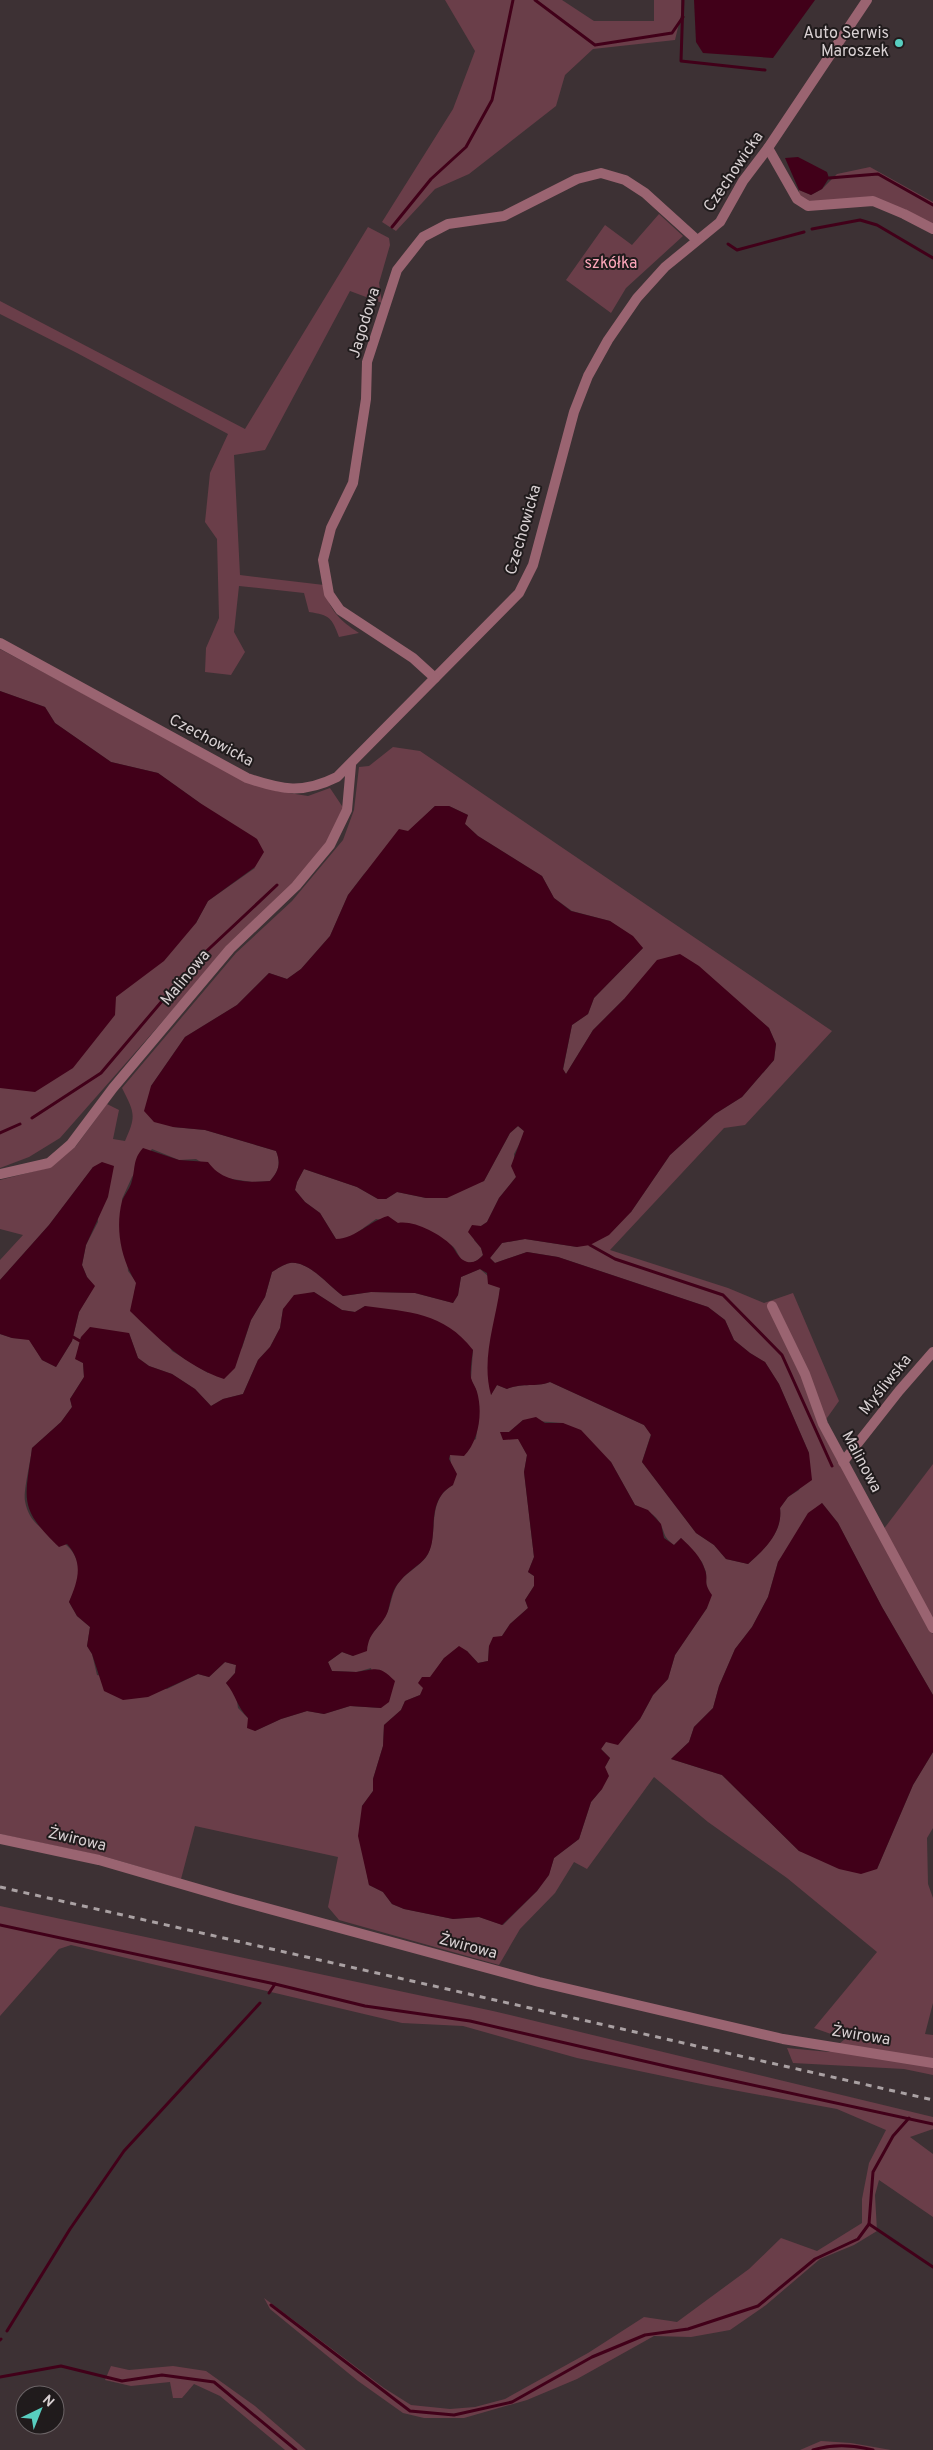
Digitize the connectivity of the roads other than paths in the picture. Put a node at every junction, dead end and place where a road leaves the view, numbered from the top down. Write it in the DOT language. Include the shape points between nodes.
graph roads {
  1 [pos="867,0"];
  2 [pos="768,148"];
  3 [pos="933,229"];
  4 [pos="697,240"];
  5 [pos="0,643"];
  6 [pos="435,678"];
  7 [pos="351,765"];
  8 [pos="0,1174"];
  9 [pos="772,1306"];
  10 [pos="933,1352"];
  11 [pos="844,1462"];
  12 [pos="933,1628"];
  13 [pos="0,1839"];
  14 [pos="933,2063"];
  1 -- 2 [label="street, Czechowicka"];
  2 -- 3 [label="street" via="797,199 808,206 873,201"];
  2 -- 4 [label="street, Czechowicka" via="743,181 720,222"];
  4 -- 6 [label="street, Czechowicka" via="665,267 637,298 588,376 557,469 533,565 519,593"];
  4 -- 6 [label="street, Jagodowa" via="645,193 625,180 601,173 578,179 504,216 448,224 423,237 397,270 367,362 366,398 353,483 331,528 323,560 329,594 340,610 413,658"];
  5 -- 7 [label="street, Czechowicka" via="247,778 277,788 306,789 336,778"];
  6 -- 7 [label="street, Czechowicka"];
  7 -- 8 [label="street, Malinowa" via="349,803 330,845 296,886 230,949 113,1088 72,1144 49,1163"];
  9 -- 11 [label="street, Malinowa"];
  10 -- 11 [label="street, Myśliwska" via="899,1390"];
  11 -- 12 [label="street, Malinowa"];
  13 -- 14 [label="street, Żwirowa" via="99,1860 539,1982 783,2039"];
}
